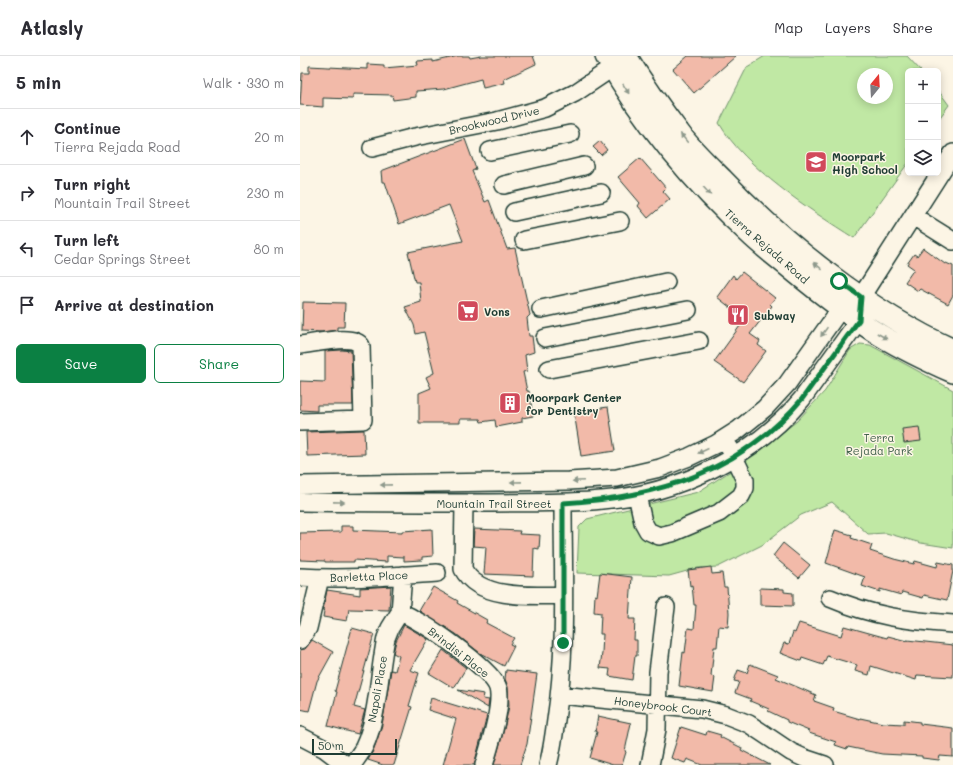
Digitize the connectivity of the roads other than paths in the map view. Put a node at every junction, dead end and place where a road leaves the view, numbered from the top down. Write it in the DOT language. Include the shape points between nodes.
graph roads {
  1 [pos="620,59"];
  2 [pos="570,134"];
  3 [pos="372,148"];
  4 [pos="490,151"];
  5 [pos="953,153"];
  6 [pos="584,166"];
  7 [pos="504,185"];
  8 [pos="602,193"];
  9 [pos="514,212"];
  10 [pos="913,216"];
  11 [pos="620,221"];
  12 [pos="524,240"];
  13 [pos="953,241"];
  14 [pos="666,282"];
  15 [pos="861,297"];
  16 [pos="541,308"];
  17 [pos="841,308"];
  18 [pos="688,310"];
  19 [pos="859,320"];
  20 [pos="545,338"];
  21 [pos="699,340"];
  22 [pos="300,345"];
  23 [pos="953,350"];
  24 [pos="549,369"];
  25 [pos="953,372"];
  26 [pos="300,422"];
  27 [pos="725,439"];
  28 [pos="734,457"];
  29 [pos="300,485"];
  30 [pos="636,495"];
  31 [pos="300,502"];
  32 [pos="464,503"];
  33 [pos="563,503"];
  34 [pos="437,573"];
  35 [pos="403,575"];
  36 [pos="300,577"];
  37 [pos="320,578"];
  38 [pos="563,595"];
  39 [pos="830,598"];
  40 [pos="666,607"];
  41 [pos="400,612"];
  42 [pos="953,624"];
  43 [pos="300,640"];
  44 [pos="560,695"];
  45 [pos="657,704"];
  46 [pos="300,736"];
  47 [pos="346,765"];
  48 [pos="352,765"];
  49 [pos="484,765"];
  50 [pos="548,765"];
  51 [pos="650,765"];
  52 [pos="825,765"];
  1 -- 3 [label="street, Brookwood Drive" via="575,93 545,108 498,121"];
  15 -- 1 [label="main road, Tierra Rejada Road, one-way" via="827,273 736,194 684,138"];
  1 -- 17 [label="main road, Tierra Rejada Road, one-way" via="650,124 685,167 753,238"];
  2 -- 4 [label="street"];
  5 -- 10 [label="street, Mountain Trail Street"];
  6 -- 7 [label="street"];
  8 -- 9 [label="street"];
  10 -- 13 [label="street"];
  10 -- 15 [label="street, Mountain Trail Street"];
  11 -- 12 [label="street"];
  14 -- 16 [label="street"];
  15 -- 17 [label="street, Mountain Trail Street"];
  15 -- 19 [label="street, Mountain Trail Street"];
  15 -- 23 [label="main road, Tierra Rejada Road" via="919,333"];
  17 -- 19 [label="main road, Tierra Rejada Road"];
  17 -- 27 [label="street, Mountain Trail Street, one-way" via="779,394"];
  18 -- 20 [label="street"];
  19 -- 25 [label="main road, Tierra Rejada Road, one-way" via="880,335"];
  19 -- 28 [label="street, Mountain Trail Street" via="792,411"];
  21 -- 24 [label="street"];
  22 -- 26 [label="street" via="344,339 359,342 363,420"];
  27 -- 28 [label="street"];
  27 -- 29 [label="street, Mountain Trail Street, one-way" via="660,468 617,478 569,482"];
  28 -- 30 [label="street, Mountain Trail Street" via="683,482"];
  28 -- 30 [label="street" via="745,480 741,496 719,513 672,533 659,536 648,531"];
  30 -- 33 [label="street, Mountain Trail Street"];
  31 -- 32 [label="street, Mountain Trail Street, one-way"];
  32 -- 33 [label="street, Mountain Trail Street"];
  32 -- 38 [label="street" via="463,568 466,575 478,584 502,593 527,596"];
  33 -- 38 [label="street"];
  34 -- 35 [label="street, Barletta Place"];
  35 -- 37 [label="street, Barletta Place"];
  35 -- 41 [label="street"];
  36 -- 37 [label="street, Barletta Place"];
  37 -- 43 [label="street" via="308,628"];
  38 -- 44 [label="street"];
  39 -- 42 [label="street" via="851,607 896,618"];
  40 -- 45 [label="street"];
  41 -- 48 [label="street, Napoli Place" via="386,638 369,731 364,746"];
  41 -- 49 [label="street, Brindisi Place" via="419,621 476,662 493,678 498,687 499,704"];
  44 -- 45 [label="street, Honeybrook Court"];
  44 -- 50 [label="street"];
  45 -- 51 [label="street" via="657,729"];
  45 -- 52 [label="street, Honeybrook Court" via="702,709 726,715 749,724 791,752"];
  46 -- 47 [label="street" via="325,749"];
}
